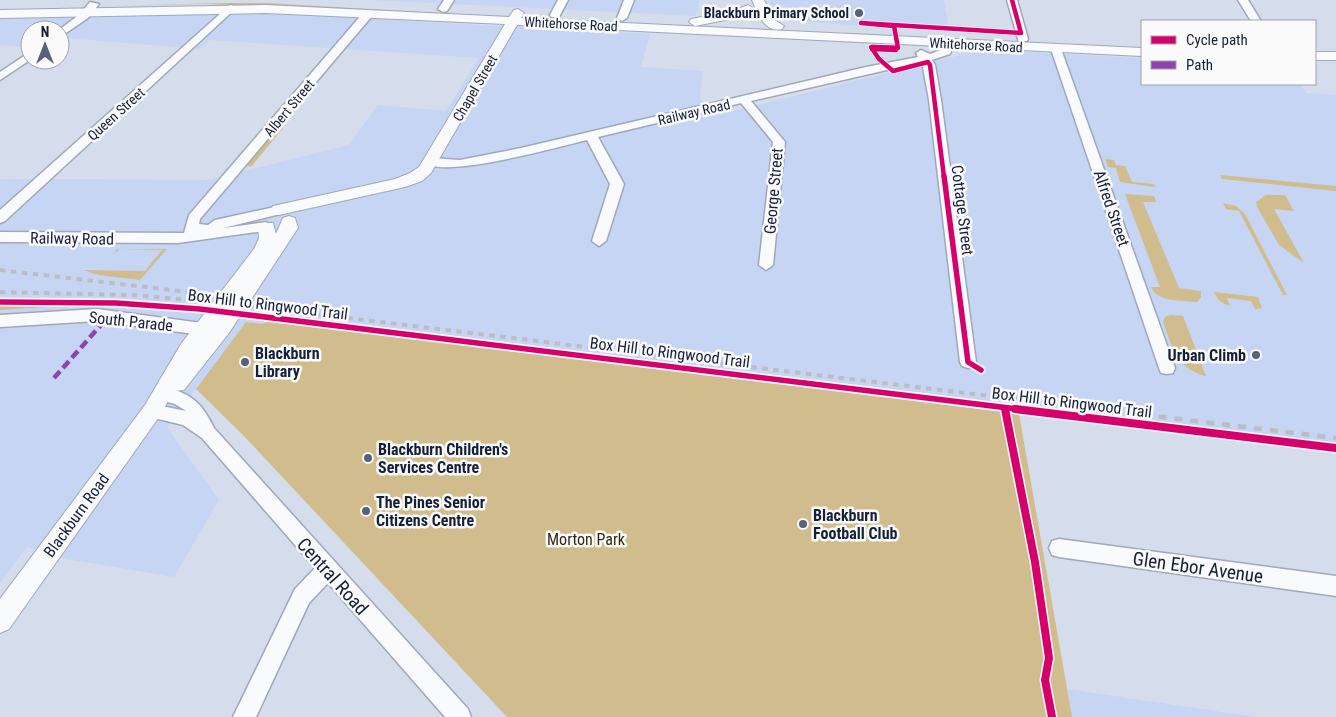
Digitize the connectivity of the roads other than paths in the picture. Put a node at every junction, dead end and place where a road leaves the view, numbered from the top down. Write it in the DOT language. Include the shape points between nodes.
graph roads {
  1 [pos="563,0"];
  2 [pos="629,0"];
  3 [pos="758,0"];
  4 [pos="1012,0"];
  5 [pos="1243,0"];
  6 [pos="446,5"];
  7 [pos="749,5"];
  8 [pos="0,6"];
  9 [pos="62,6"];
  10 [pos="91,8"];
  11 [pos="230,8"];
  12 [pos="0,14"];
  13 [pos="368,14"];
  14 [pos="555,15"];
  15 [pos="516,17"];
  16 [pos="622,18"];
  17 [pos="1255,20"];
  18 [pos="695,22"];
  19 [pos="70,26"];
  20 [pos="778,26"];
  21 [pos="743,28"];
  22 [pos="1023,39"];
  23 [pos="1002,42"];
  24 [pos="1141,43"];
  25 [pos="925,47"];
  26 [pos="1316,47"];
  27 [pos="1336,47"];
  28 [pos="1056,48"];
  29 [pos="1141,52"];
  30 [pos="1316,56"];
  31 [pos="1336,56"];
  32 [pos="20,62"];
  33 [pos="866,70"];
  34 [pos="0,77"];
  35 [pos="744,100"];
  36 [pos="591,136"];
  37 [pos="428,166"];
  38 [pos="210,202"];
  39 [pos="0,218"];
  40 [pos="278,220"];
  41 [pos="196,232"];
  42 [pos="0,237"];
  43 [pos="599,242"];
  44 [pos="766,264"];
  45 [pos="0,321"];
  46 [pos="210,330"];
  47 [pos="968,362"];
  48 [pos="1167,368"];
  49 [pos="159,402"];
  50 [pos="208,434"];
  51 [pos="1059,548"];
  52 [pos="327,570"];
  53 [pos="1336,586"];
  54 [pos="0,620"];
  55 [pos="244,717"];
  56 [pos="460,717"];
  1 -- 14 [label="street"];
  2 -- 16 [label="street"];
  3 -- 20 [label="main road" via="768,21"];
  4 -- 22 [label="street"];
  5 -- 17 [label="street"];
  6 -- 10 [label="main road, Whitehorse Road" via="259,0"];
  6 -- 15 [label="main road, Whitehorse Road"];
  7 -- 18 [label="main road" via="736,14"];
  7 -- 21 [label="main road"];
  8 -- 9 [label="main road, Whitehorse Road"];
  9 -- 10 [label="main road, Whitehorse Road"];
  9 -- 12 [label="main road, Whitehorse Road"];
  10 -- 11 [label="main road, Whitehorse Road"];
  10 -- 19 [label="street"];
  11 -- 13 [label="main road, Whitehorse Road"];
  11 -- 39 [label="street, Queen Street"];
  13 -- 15 [label="main road, Whitehorse Road"];
  13 -- 38 [label="street, Albert Street"];
  14 -- 15 [label="main road, Whitehorse Road"];
  14 -- 16 [label="main road, Whitehorse Road"];
  15 -- 21 [label="main road, Whitehorse Road"];
  15 -- 37 [label="main road, Chapel Street"];
  16 -- 18 [label="main road, Whitehorse Road"];
  18 -- 21 [label="main road, Whitehorse Road"];
  20 -- 21 [label="main road, Whitehorse Road"];
  20 -- 25 [label="main road, Whitehorse Road"];
  21 -- 25 [label="main road, Whitehorse Road"];
  22 -- 23 [label="main road, Whitehorse Road"];
  22 -- 24 [label="main road, Whitehorse Road"];
  23 -- 25 [label="main road, Whitehorse Road"];
  23 -- 25 [label="main road, Whitehorse Road"];
  23 -- 28 [label="main road, Whitehorse Road"];
  25 -- 33 [label="street, Railway Road"];
  25 -- 47 [label="street, Cottage Street" via="935,100"];
  26 -- 27 [label="main road"];
  28 -- 29 [label="main road, Whitehorse Road"];
  28 -- 48 [label="street, Alfred Street"];
  30 -- 31 [label="main road"];
  32 -- 34 [label="street"];
  33 -- 35 [label="street, Railway Road"];
  35 -- 36 [label="street, Railway Road"];
  35 -- 44 [label="street, George Street" via="779,142"];
  36 -- 37 [label="street, Railway Road" via="522,152 462,171"];
  36 -- 43 [label="street" via="617,184"];
  37 -- 40 [label="main road, Railway Road" via="416,177 405,181 330,199"];
  38 -- 41 [label="street, Albert Street" via="194,218"];
  40 -- 41 [label="street, Railway Road"];
  40 -- 46 [label="main road, Blackburn Road" via="265,246"];
  41 -- 42 [label="street, Railway Road" via="144,238"];
  45 -- 46 [label="street, South Parade" via="97,315"];
  46 -- 49 [label="main road, Blackburn Road" via="177,365"];
  49 -- 50 [label="street, Central Road"];
  49 -- 54 [label="main road, Blackburn Road"];
  50 -- 52 [label="street, Central Road"];
  51 -- 53 [label="street, Glen Ebor Avenue"];
  52 -- 55 [label="street" via="302,596"];
  52 -- 56 [label="street, Central Road"];
}
